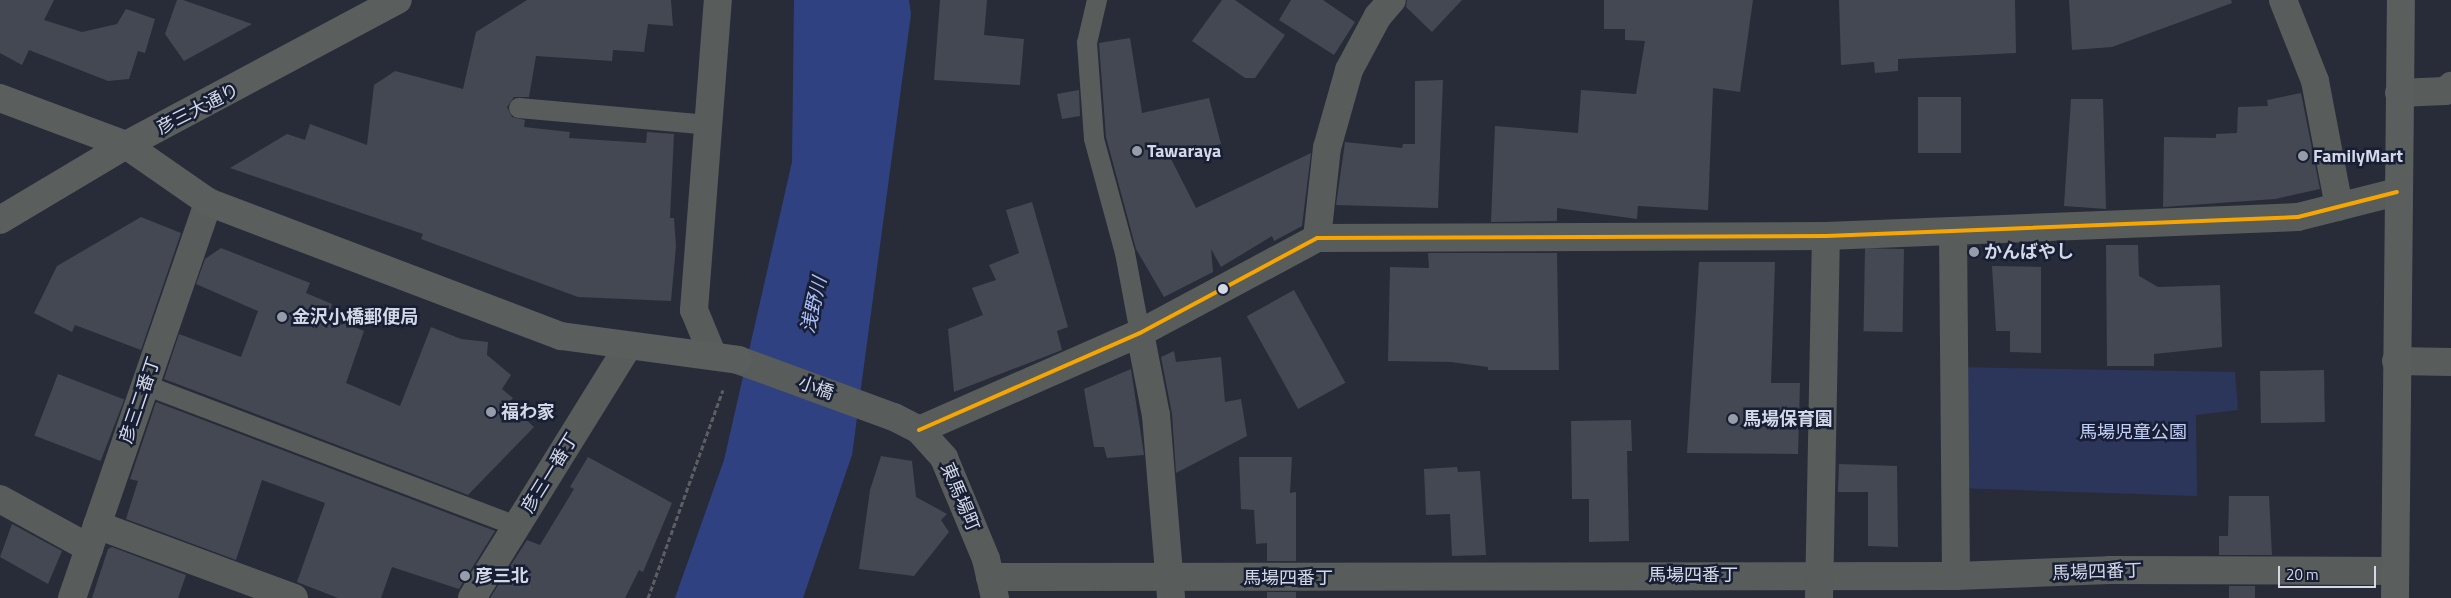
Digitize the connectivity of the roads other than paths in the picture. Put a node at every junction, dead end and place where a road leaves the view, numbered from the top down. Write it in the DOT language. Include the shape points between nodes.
graph roads {
  1 [pos="398,0"];
  2 [pos="718,0"];
  3 [pos="1097,0"];
  4 [pos="1392,0"];
  5 [pos="2283,0"];
  6 [pos="2401,0"];
  7 [pos="2451,86"];
  8 [pos="2399,93"];
  9 [pos="0,98"];
  10 [pos="519,108"];
  11 [pos="708,125"];
  12 [pos="126,145"];
  13 [pos="2397,192"];
  14 [pos="208,202"];
  15 [pos="2338,207"];
  16 [pos="0,220"];
  17 [pos="1953,232"];
  18 [pos="1826,236"];
  19 [pos="1316,238"];
  20 [pos="1140,333"];
  21 [pos="627,348"];
  22 [pos="725,358"];
  23 [pos="2396,361"];
  24 [pos="2451,362"];
  25 [pos="145,385"];
  26 [pos="894,417"];
  27 [pos="919,430"];
  28 [pos="0,499"];
  29 [pos="517,526"];
  30 [pos="93,536"];
  31 [pos="1956,576"];
  32 [pos="2395,585"];
  33 [pos="1818,586"];
  34 [pos="992,587"];
  35 [pos="1170,588"];
  36 [pos="72,598"];
  37 [pos="294,598"];
  38 [pos="472,598"];
  1 -- 12 [label="street, 彦三大通り" via="198,110"];
  2 -- 11 [label="street"];
  3 -- 20 [label="lane" via="1087,42 1094,139 1125,253"];
  4 -- 19 [label="street" via="1378,16 1349,70 1327,148"];
  5 -- 15 [label="street" via="2315,81"];
  6 -- 8 [label="street"];
  7 -- 8 [label="street" via="2445,91"];
  8 -- 13 [label="street"];
  9 -- 12 [label="street"];
  10 -- 11 [label="lane"];
  11 -- 22 [label="street" via="694,310"];
  12 -- 14 [label="street"];
  12 -- 16 [label="street, 彦三大通り"];
  13 -- 15 [label="street"];
  13 -- 23 [label="street"];
  14 -- 21 [label="street" via="561,336"];
  14 -- 25 [label="street, 彦三二番丁"];
  15 -- 17 [label="street" via="2298,217"];
  17 -- 18 [label="street"];
  17 -- 31 [label="street"];
  18 -- 19 [label="street"];
  18 -- 33 [label="street"];
  19 -- 20 [label="street"];
  20 -- 27 [label="street"];
  20 -- 35 [label="street" via="1156,415"];
  21 -- 22 [label="street"];
  21 -- 29 [label="street, 彦三一番丁"];
  22 -- 26 [label="street, 小橋"];
  23 -- 24 [label="street"];
  23 -- 32 [label="street"];
  25 -- 29 [label="lane"];
  25 -- 30 [label="street, 彦三二番丁"];
  26 -- 27 [label="street, 東馬場町"];
  27 -- 34 [label="street, 東馬場町" via="944,458 986,559"];
  28 -- 30 [label="street"];
  29 -- 38 [label="street, 彦三一番丁"];
  30 -- 36 [label="street, 彦三二番丁"];
  30 -- 37 [label="street"];
  31 -- 32 [label="street, 馬場四番丁" via="2109,570"];
  31 -- 33 [label="street, 馬場四番丁"];
  33 -- 35 [label="street, 馬場四番丁"];
  34 -- 35 [label="street, 馬場四番丁"];
}
